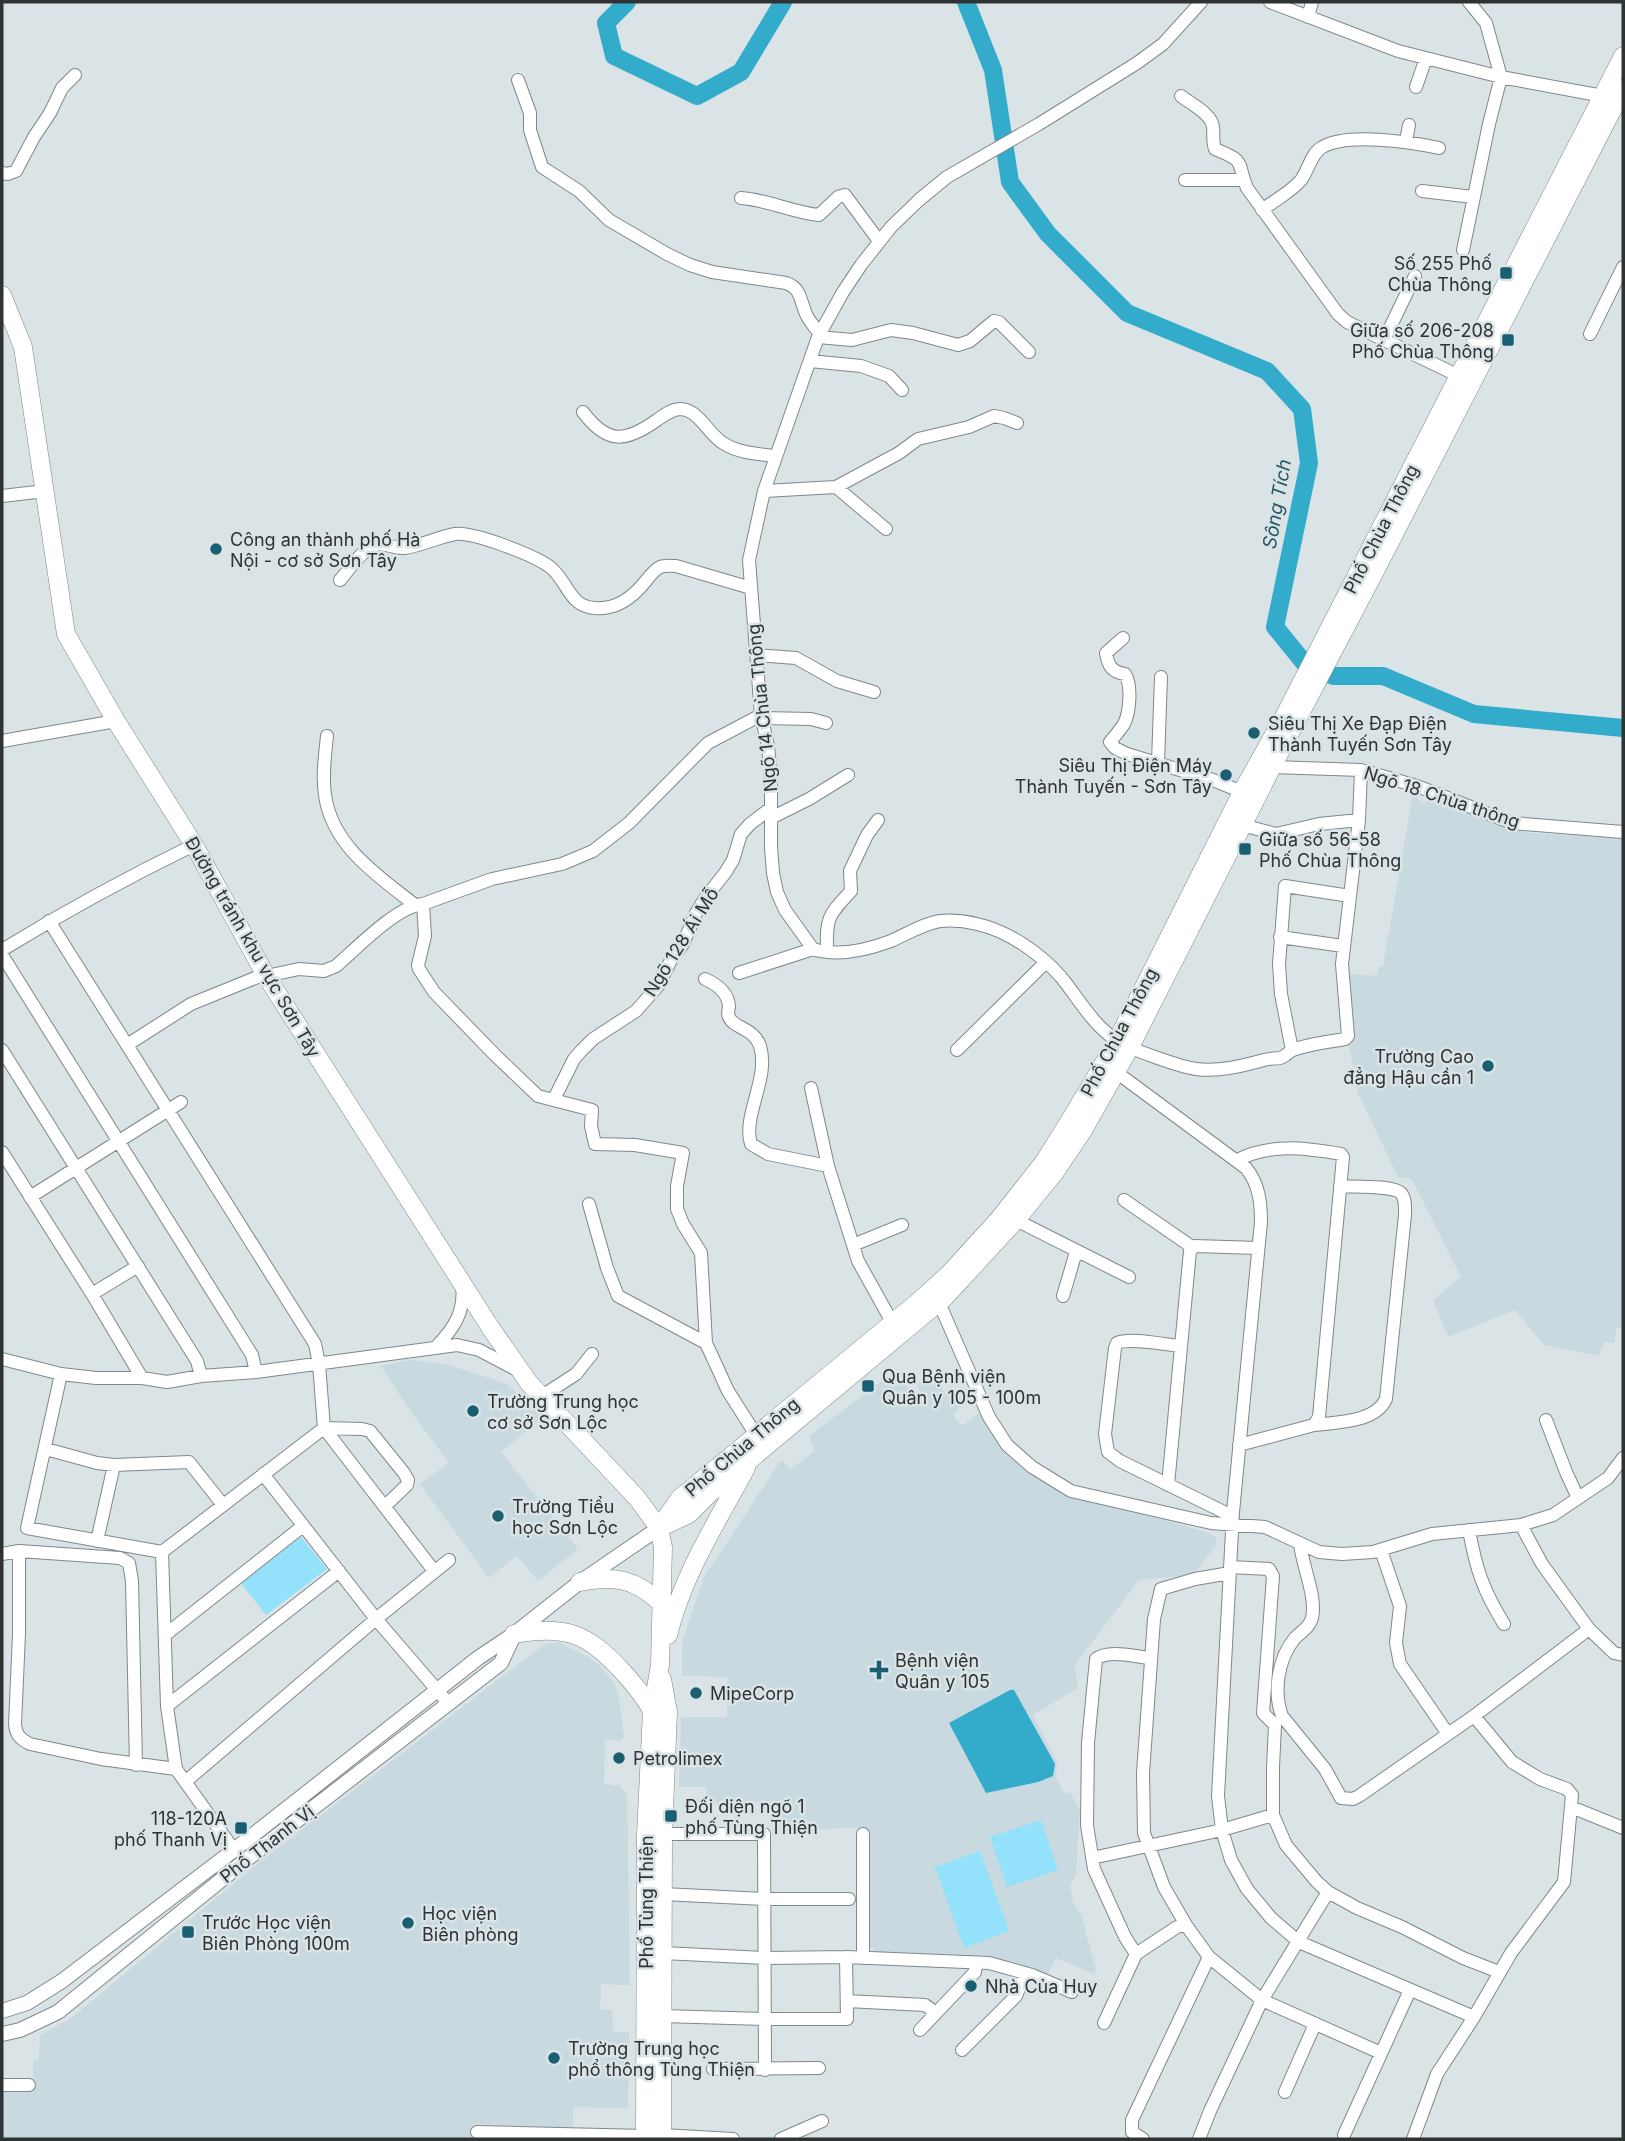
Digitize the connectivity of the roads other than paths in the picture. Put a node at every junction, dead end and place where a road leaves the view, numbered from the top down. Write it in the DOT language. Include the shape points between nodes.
graph roads {
  1 [pos="1201,2"];
  2 [pos="1270,2"];
  3 [pos="1312,2"];
  4 [pos="1469,2"];
  5 [pos="1308,17"];
  6 [pos="1623,56"];
  7 [pos="1426,58"];
  8 [pos="75,75"];
  9 [pos="1502,76"];
  10 [pos="518,80"];
  11 [pos="1416,87"];
  12 [pos="1623,89"];
  13 [pos="1181,96"];
  14 [pos="1603,96"];
  15 [pos="1409,125"];
  16 [pos="1406,141"];
  17 [pos="1439,148"];
  18 [pos="2,173"];
  19 [pos="1185,180"];
  20 [pos="1244,180"];
  21 [pos="1422,191"];
  22 [pos="1473,197"];
  23 [pos="741,198"];
  24 [pos="1262,210"];
  25 [pos="879,241"];
  26 [pos="1463,250"];
  27 [pos="1623,267"];
  28 [pos="1415,276"];
  29 [pos="2,295"];
  30 [pos="1590,334"];
  31 [pos="819,335"];
  32 [pos="1384,340"];
  33 [pos="1029,352"];
  34 [pos="810,362"];
  35 [pos="1459,376"];
  36 [pos="902,390"];
  37 [pos="583,412"];
  38 [pos="1017,423"];
  39 [pos="776,456"];
  40 [pos="836,487"];
  41 [pos="45,491"];
  42 [pos="764,491"];
  43 [pos="2,496"];
  44 [pos="886,529"];
  45 [pos="1368,569"];
  46 [pos="340,580"];
  47 [pos="751,588"];
  48 [pos="1123,638"];
  49 [pos="756,655"];
  50 [pos="1161,677"];
  51 [pos="874,692"];
  52 [pos="762,716"];
  53 [pos="116,721"];
  54 [pos="826,723"];
  55 [pos="327,736"];
  56 [pos="2,741"];
  57 [pos="1158,762"];
  58 [pos="1266,764"];
  59 [pos="1361,770"];
  60 [pos="848,775"];
  61 [pos="1242,792"];
  62 [pos="771,813"];
  63 [pos="878,820"];
  64 [pos="1359,820"];
  65 [pos="1242,825"];
  66 [pos="1623,832"];
  67 [pos="194,845"];
  68 [pos="1350,895"];
  69 [pos="419,905"];
  70 [pos="49,921"];
  71 [pos="1280,937"];
  72 [pos="1343,946"];
  73 [pos="813,949"];
  74 [pos="827,952"];
  75 [pos="2,953"];
  76 [pos="1046,962"];
  77 [pos="739,973"];
  78 [pos="265,974"];
  79 [pos="705,979"];
  80 [pos="1123,1044"];
  81 [pos="127,1045"];
  82 [pos="2,1050"];
  83 [pos="957,1050"];
  84 [pos="1292,1050"];
  85 [pos="1116,1072"];
  86 [pos="811,1088"];
  87 [pos="554,1100"];
  88 [pos="181,1102"];
  89 [pos="168,1110"];
  90 [pos="118,1142"];
  91 [pos="2,1152"];
  92 [pos="1237,1160"];
  93 [pos="828,1166"];
  94 [pos="1049,1167"];
  95 [pos="76,1169"];
  96 [pos="1340,1186"];
  97 [pos="30,1197"];
  98 [pos="1124,1200"];
  99 [pos="590,1204"];
  100 [pos="1016,1220"];
  101 [pos="902,1225"];
  102 [pos="853,1245"];
  103 [pos="1192,1247"];
  104 [pos="1258,1248"];
  105 [pos="1076,1252"];
  106 [pos="138,1266"];
  107 [pos="1129,1277"];
  108 [pos="462,1283"];
  109 [pos="92,1294"];
  110 [pos="936,1295"];
  111 [pos="1063,1296"];
  112 [pos="892,1322"];
  113 [pos="706,1343"];
  114 [pos="437,1346"];
  115 [pos="1181,1346"];
  116 [pos="592,1354"];
  117 [pos="2,1359"];
  118 [pos="319,1364"];
  119 [pos="256,1372"];
  120 [pos="61,1374"];
  121 [pos="523,1374"];
  122 [pos="201,1376"];
  123 [pos="142,1378"];
  124 [pos="542,1396"];
  125 [pos="1546,1420"];
  126 [pos="1314,1425"];
  127 [pos="324,1428"];
  128 [pos="766,1433"];
  129 [pos="1239,1445"];
  130 [pos="46,1448"];
  131 [pos="754,1456"];
  132 [pos="1623,1458"];
  133 [pos="114,1465"];
  134 [pos="263,1474"];
  135 [pos="1168,1485"];
  136 [pos="1578,1498"];
  137 [pos="223,1505"];
  138 [pos="385,1506"];
  139 [pos="1233,1520"];
  140 [pos="1521,1525"];
  141 [pos="303,1526"];
  142 [pos="659,1528"];
  143 [pos="1469,1530"];
  144 [pos="97,1541"];
  145 [pos="1300,1543"];
  146 [pos="1381,1550"];
  147 [pos="19,1551"];
  148 [pos="162,1552"];
  149 [pos="2,1554"];
  150 [pos="449,1560"];
  151 [pos="1230,1570"];
  152 [pos="339,1571"];
  153 [pos="434,1571"];
  154 [pos="580,1582"];
  155 [pos="661,1604"];
  156 [pos="376,1619"];
  157 [pos="1504,1624"];
  158 [pos="1589,1629"];
  159 [pos="514,1634"];
  160 [pos="165,1635"];
  161 [pos="1623,1655"];
  162 [pos="1151,1658"];
  163 [pos="660,1665"];
  164 [pos="438,1690"];
  165 [pos="449,1704"];
  166 [pos="167,1706"];
  167 [pos="660,1711"];
  168 [pos="1474,1716"];
  169 [pos="1448,1734"];
  170 [pos="136,1765"];
  171 [pos="176,1769"];
  172 [pos="185,1782"];
  173 [pos="1571,1807"];
  174 [pos="1273,1815"];
  175 [pos="1623,1828"];
  176 [pos="1222,1829"];
  177 [pos="663,1834"];
  178 [pos="863,1834"];
  179 [pos="1149,1846"];
  180 [pos="233,1850"];
  181 [pos="1092,1858"];
  182 [pos="247,1859"];
  183 [pos="1328,1892"];
  184 [pos="663,1894"];
  185 [pos="764,1899"];
  186 [pos="849,1899"];
  187 [pos="1186,1925"];
  188 [pos="1299,1942"];
  189 [pos="663,1953"];
  190 [pos="1136,1954"];
  191 [pos="845,1957"];
  192 [pos="1209,1957"];
  193 [pos="765,1958"];
  194 [pos="863,1958"];
  195 [pos="976,1963"];
  196 [pos="1499,1972"];
  197 [pos="1025,1973"];
  198 [pos="1410,1990"];
  199 [pos="1072,1992"];
  200 [pos="1262,2000"];
  201 [pos="847,2001"];
  202 [pos="2,2011"];
  203 [pos="936,2013"];
  204 [pos="662,2016"];
  205 [pos="1474,2017"];
  206 [pos="765,2019"];
  207 [pos="1104,2023"];
  208 [pos="1315,2024"];
  209 [pos="920,2030"];
  210 [pos="2,2034"];
  211 [pos="962,2050"];
  212 [pos="1381,2053"];
  213 [pos="819,2068"];
  214 [pos="713,2069"];
  215 [pos="765,2070"];
  216 [pos="2,2085"];
  217 [pos="29,2085"];
  218 [pos="1285,2092"];
  219 [pos="822,2121"];
  220 [pos="477,2132"];
  221 [pos="1344,2135"];
  222 [pos="654,2137"];
  223 [pos="733,2139"];
  224 [pos="781,2139"];
  225 [pos="1143,2139"];
  226 [pos="1199,2139"];
  227 [pos="1413,2139"];
  1 -- 25 [label="street, Ngõ 14 Chùa Thông" via="1163,44 947,177"];
  2 -- 5 [label="street"];
  3 -- 5 [label="street"];
  4 -- 9 [label="street" via="1486,23"];
  5 -- 7 [label="street"];
  6 -- 14 [label="highway, Phố Chùa Thông"];
  7 -- 9 [label="street"];
  7 -- 11 [label="street"];
  8 -- 18 [label="street" via="62,88 16,171"];
  9 -- 14 [label="street"];
  9 -- 22 [label="street"];
  10 -- 31 [label="street" via="542,167 579,191 609,220 679,259 712,272 794,286"];
  12 -- 45 [label="highway, Phố Chùa Thông"];
  13 -- 20 [label="street" via="1211,119 1215,149 1237,160"];
  14 -- 35 [label="highway, Phố Chùa Thông"];
  15 -- 16 [label="street"];
  16 -- 17 [label="street"];
  16 -- 24 [label="street" via="1346,141 1322,147 1300,181"];
  19 -- 20 [label="street"];
  20 -- 24 [label="street"];
  21 -- 22 [label="street"];
  22 -- 26 [label="street"];
  23 -- 25 [label="street" via="819,215 845,195"];
  24 -- 32 [label="street" via="1338,314"];
  25 -- 31 [label="street, Ngõ 14 Chùa Thông"];
  27 -- 30 [label="street"];
  28 -- 32 [label="street"];
  29 -- 41 [label="highway, Đường tránh khu vực Sơn Tây" via="23,347"];
  31 -- 33 [label="street" via="852,340 899,331 958,345 994,321"];
  31 -- 34 [label="street, Ngõ 14 Chùa Thông"];
  32 -- 35 [label="street"];
  34 -- 36 [label="street" via="861,366 889,376"];
  34 -- 39 [label="street, Ngõ 14 Chùa Thông"];
  35 -- 45 [label="highway, Phố Chùa Thông"];
  37 -- 39 [label="street" via="600,432 618,437 640,431 671,411 685,410 721,442 738,450"];
  38 -- 40 [label="street" via="994,416 918,439"];
  39 -- 42 [label="street, Ngõ 14 Chùa Thông"];
  40 -- 42 [label="street"];
  40 -- 44 [label="street"];
  41 -- 43 [label="street"];
  41 -- 53 [label="highway, Đường tránh khu vực Sơn Tây" via="66,635"];
  42 -- 47 [label="street, Ngõ 14 Chùa Thông" via="750,551"];
  45 -- 58 [label="highway, Phố Chùa Thông"];
  46 -- 47 [label="street" via="374,546 384,543 404,548 463,534 505,546 550,567 576,602 592,608 619,604 656,570 667,566"];
  47 -- 49 [label="street, Ngõ 14 Chùa Thông"];
  48 -- 57 [label="street" via="1106,653 1108,664 1115,673 1128,677 1129,685 1125,722 1110,742 1127,754"];
  49 -- 51 [label="street" via="796,658 838,681"];
  49 -- 52 [label="street, Ngõ 14 Chùa Thông"];
  50 -- 57 [label="street"];
  52 -- 54 [label="street"];
  52 -- 62 [label="street, Ngõ 14 Chùa Thông"];
  52 -- 69 [label="street" via="708,743 629,822 593,851"];
  53 -- 56 [label="street"];
  53 -- 67 [label="highway, Đường tránh khu vực Sơn Tây"];
  55 -- 69 [label="street" via="324,793 338,834 363,862"];
  57 -- 61 [label="street"];
  58 -- 59 [label="street, Ngõ 18 Chùa thông"];
  58 -- 61 [label="highway, Phố Chùa Thông"];
  58 -- 65 [label="highway, Phố Chùa Thông"];
  59 -- 64 [label="street"];
  59 -- 66 [label="street, Ngõ 18 Chùa thông" via="1512,823"];
  60 -- 62 [label="street, Ngõ 128 Ái Mỗ" via="809,799"];
  61 -- 80 [label="highway, Phố Chùa Thông"];
  62 -- 73 [label="street, Ngõ 14 Chùa Thông" via="778,892"];
  62 -- 87 [label="street, Ngõ 128 Ái Mỗ" via="741,834 733,860 696,913 658,986 636,1011 581,1051"];
  63 -- 74 [label="street" via="850,871 850,891 828,920"];
  64 -- 65 [label="street" via="1276,834"];
  64 -- 68 [label="street"];
  65 -- 80 [label="highway, Phố Chùa Thông"];
  67 -- 70 [label="street"];
  67 -- 78 [label="highway, Đường tránh khu vực Sơn Tây"];
  68 -- 71 [label="street" via="1285,886"];
  68 -- 72 [label="street"];
  69 -- 78 [label="street" via="380,927 329,970"];
  69 -- 87 [label="street" via="425,936 418,965 426,981 538,1096"];
  70 -- 75 [label="street"];
  70 -- 81 [label="street"];
  71 -- 72 [label="street"];
  71 -- 84 [label="street" via="1281,993"];
  72 -- 84 [label="street" via="1348,1037"];
  73 -- 74 [label="street"];
  73 -- 77 [label="street"];
  74 -- 76 [label="street" via="864,948 940,921 959,921 996,930"];
  75 -- 90 [label="street"];
  76 -- 80 [label="street" via="1084,1011"];
  76 -- 83 [label="street"];
  78 -- 81 [label="street" via="191,1004"];
  78 -- 108 [label="highway, Đường tránh khu vực Sơn Tây"];
  79 -- 93 [label="street" via="719,985 728,1000 731,1021 760,1044 763,1061 751,1144 768,1154"];
  80 -- 84 [label="street" via="1195,1069 1245,1066 1282,1058"];
  80 -- 85 [label="highway, Phố Chùa Thông"];
  80 -- 94 [label="highway, Phố Chùa Thông"];
  81 -- 89 [label="street"];
  82 -- 95 [label="street"];
  85 -- 92 [label="street"];
  85 -- 94 [label="highway, Phố Chùa Thông" via="1082,1132"];
  86 -- 93 [label="street"];
  87 -- 113 [label="street" via="592,1110 595,1144 682,1153 677,1209 701,1253"];
  88 -- 89 [label="street"];
  89 -- 90 [label="street"];
  89 -- 118 [label="street" via="314,1344"];
  90 -- 95 [label="street"];
  90 -- 119 [label="street" via="252,1355"];
  91 -- 97 [label="street"];
  92 -- 96 [label="street" via="1264,1149 1341,1154"];
  92 -- 104 [label="street" via="1254,1178 1261,1200"];
  93 -- 102 [label="street"];
  94 -- 100 [label="highway, Phố Chùa Thông"];
  94 -- 110 [label="highway, Phố Chùa Thông"];
  95 -- 97 [label="street"];
  95 -- 106 [label="street"];
  96 -- 126 [label="street" via="1319,1417"];
  96 -- 126 [label="street" via="1392,1189 1404,1199 1386,1399 1367,1415"];
  97 -- 109 [label="street"];
  98 -- 103 [label="street"];
  99 -- 113 [label="street" via="618,1296"];
  100 -- 105 [label="street"];
  100 -- 110 [label="highway, Phố Chùa Thông"];
  101 -- 102 [label="street"];
  102 -- 112 [label="street"];
  103 -- 104 [label="street"];
  103 -- 115 [label="street"];
  104 -- 129 [label="street"];
  105 -- 107 [label="street"];
  105 -- 111 [label="street"];
  106 -- 109 [label="street"];
  106 -- 122 [label="street" via="197,1361"];
  108 -- 114 [label="street" via="459,1317"];
  108 -- 121 [label="highway, Đường tránh khu vực Sơn Tây"];
  109 -- 123 [label="street"];
  110 -- 112 [label="highway, Phố Chùa Thông"];
  110 -- 128 [label="highway, Phố Chùa Thông"];
  110 -- 139 [label="street" via="989,1417 1007,1445 1032,1467 1071,1491 1211,1523"];
  112 -- 128 [label="highway, Phố Chùa Thông"];
  113 -- 128 [label="street" via="728,1391"];
  114 -- 118 [label="street"];
  114 -- 121 [label="street" via="469,1346"];
  115 -- 135 [label="street"];
  115 -- 135 [label="street" via="1117,1343 1105,1434 1113,1457"];
  116 -- 124 [label="street" via="576,1374"];
  117 -- 120 [label="street"];
  118 -- 119 [label="street"];
  118 -- 127 [label="street"];
  119 -- 122 [label="street"];
  120 -- 123 [label="street"];
  120 -- 130 [label="street"];
  121 -- 124 [label="highway, Đường tránh khu vực Sơn Tây"];
  122 -- 123 [label="street" via="167,1382"];
  124 -- 142 [label="highway, Đường tránh khu vực Sơn Tây"];
  125 -- 136 [label="street"];
  126 -- 129 [label="street"];
  127 -- 134 [label="street"];
  127 -- 138 [label="street"];
  127 -- 138 [label="street" via="370,1431 404,1473 407,1485"];
  128 -- 131 [label="highway, Phố Chùa Thông"];
  128 -- 142 [label="highway, Phố Chùa Thông" via="680,1498"];
  129 -- 139 [label="street"];
  130 -- 133 [label="street"];
  130 -- 144 [label="street" via="27,1528"];
  131 -- 142 [label="highway, Phố Chùa Thông" via="689,1514"];
  131 -- 163 [label="highway" via="688,1575 675,1605"];
  132 -- 136 [label="street" via="1608,1478"];
  133 -- 137 [label="street" via="189,1462"];
  133 -- 144 [label="street"];
  134 -- 137 [label="street"];
  134 -- 141 [label="street"];
  135 -- 139 [label="street"];
  136 -- 140 [label="street" via="1553,1515"];
  137 -- 148 [label="street"];
  138 -- 153 [label="street"];
  139 -- 145 [label="street" via="1265,1527"];
  139 -- 151 [label="street"];
  140 -- 143 [label="street"];
  140 -- 158 [label="street" via="1542,1564"];
  141 -- 152 [label="street"];
  141 -- 160 [label="street"];
  142 -- 154 [label="main road, Phố Thanh Vị"];
  142 -- 155 [label="highway, Phố Tùng Thiện"];
  143 -- 146 [label="street" via="1432,1534"];
  143 -- 157 [label="street" via="1479,1577"];
  144 -- 148 [label="street"];
  145 -- 146 [label="street" via="1319,1552 1342,1554"];
  145 -- 169 [label="street" via="1311,1594 1311,1621 1285,1653 1279,1708 1342,1798 1359,1796"];
  146 -- 169 [label="street" via="1400,1606 1396,1643 1400,1664"];
  147 -- 149 [label="street"];
  147 -- 170 [label="street" via="16,1733 30,1744"];
  147 -- 170 [label="street" via="120,1558 129,1563"];
  148 -- 160 [label="street"];
  150 -- 153 [label="street"];
  151 -- 162 [label="street" via="1161,1589"];
  151 -- 174 [label="street" via="1269,1569 1273,1576 1264,1713 1275,1725"];
  151 -- 176 [label="street" via="1218,1796"];
  152 -- 156 [label="street"];
  152 -- 166 [label="street"];
  153 -- 156 [label="street"];
  154 -- 155 [label="highway" via="614,1578 632,1583"];
  154 -- 159 [label="main road, Phố Thanh Vị"];
  155 -- 163 [label="highway, Phố Tùng Thiện"];
  156 -- 164 [label="street"];
  156 -- 172 [label="street"];
  158 -- 161 [label="street" via="1614,1653"];
  158 -- 168 [label="street"];
  159 -- 164 [label="main road, Phố Thanh Vị"];
  159 -- 165 [label="main road, Phố Thanh Vị" via="500,1663"];
  159 -- 167 [label="highway" via="536,1630 578,1635 606,1654"];
  160 -- 166 [label="street"];
  162 -- 179 [label="street" via="1143,1773 1144,1833"];
  162 -- 181 [label="street" via="1108,1654 1096,1658 1088,1744 1087,1825"];
  163 -- 167 [label="highway, Phố Tùng Thiện"];
  164 -- 165 [label="street"];
  164 -- 180 [label="main road, Phố Thanh Vị"];
  165 -- 182 [label="main road, Phố Thanh Vị"];
  166 -- 171 [label="street"];
  167 -- 177 [label="highway, Phố Tùng Thiện"];
  167 -- 222 [label="highway, Phố Tùng Thiện" via="646,1835"];
  168 -- 169 [label="street"];
  168 -- 173 [label="street" via="1512,1762 1567,1789 1572,1795"];
  170 -- 171 [label="street"];
  171 -- 172 [label="street"];
  172 -- 180 [label="street"];
  173 -- 175 [label="street"];
  173 -- 196 [label="street" via="1564,1882"];
  174 -- 176 [label="street"];
  174 -- 183 [label="street" via="1286,1845"];
  176 -- 179 [label="street"];
  176 -- 188 [label="street" via="1231,1860 1247,1889"];
  177 -- 184 [label="highway, Phố Tùng Thiện"];
  177 -- 185 [label="street" via="764,1834"];
  178 -- 194 [label="street"];
  179 -- 181 [label="street"];
  179 -- 187 [label="street" via="1164,1887"];
  180 -- 182 [label="main road"];
  180 -- 202 [label="main road, Phố Thanh Vị" via="62,1981 27,2003"];
  181 -- 190 [label="street"];
  182 -- 210 [label="main road, Phố Thanh Vị" via="58,2012"];
  183 -- 188 [label="street"];
  183 -- 196 [label="street"];
  184 -- 185 [label="street"];
  184 -- 189 [label="highway, Phố Tùng Thiện"];
  185 -- 186 [label="street"];
  185 -- 193 [label="street"];
  187 -- 190 [label="street"];
  187 -- 192 [label="street"];
  188 -- 198 [label="street"];
  188 -- 200 [label="street"];
  189 -- 193 [label="street"];
  189 -- 204 [label="highway, Phố Tùng Thiện"];
  190 -- 207 [label="street"];
  191 -- 193 [label="street"];
  191 -- 194 [label="street"];
  191 -- 201 [label="street"];
  192 -- 200 [label="street"];
  192 -- 225 [label="street" via="1132,2120 1132,2132"];
  193 -- 206 [label="street"];
  194 -- 195 [label="street"];
  195 -- 197 [label="street"];
  195 -- 203 [label="street" via="975,1972"];
  196 -- 205 [label="street"];
  197 -- 199 [label="street"];
  197 -- 211 [label="street" via="1016,1996"];
  198 -- 205 [label="street"];
  198 -- 212 [label="street"];
  200 -- 208 [label="street"];
  200 -- 226 [label="street"];
  201 -- 203 [label="street" via="925,2005"];
  201 -- 206 [label="street" via="847,2019"];
  203 -- 209 [label="street"];
  204 -- 206 [label="street"];
  204 -- 222 [label="highway, Phố Tùng Thiện"];
  205 -- 227 [label="street" via="1437,2074"];
  206 -- 215 [label="street"];
  208 -- 212 [label="street"];
  208 -- 218 [label="street"];
  212 -- 221 [label="street"];
  213 -- 215 [label="street"];
  214 -- 215 [label="street"];
  216 -- 217 [label="street"];
  219 -- 224 [label="street"];
  220 -- 222 [label="street"];
  222 -- 223 [label="street"];
}
